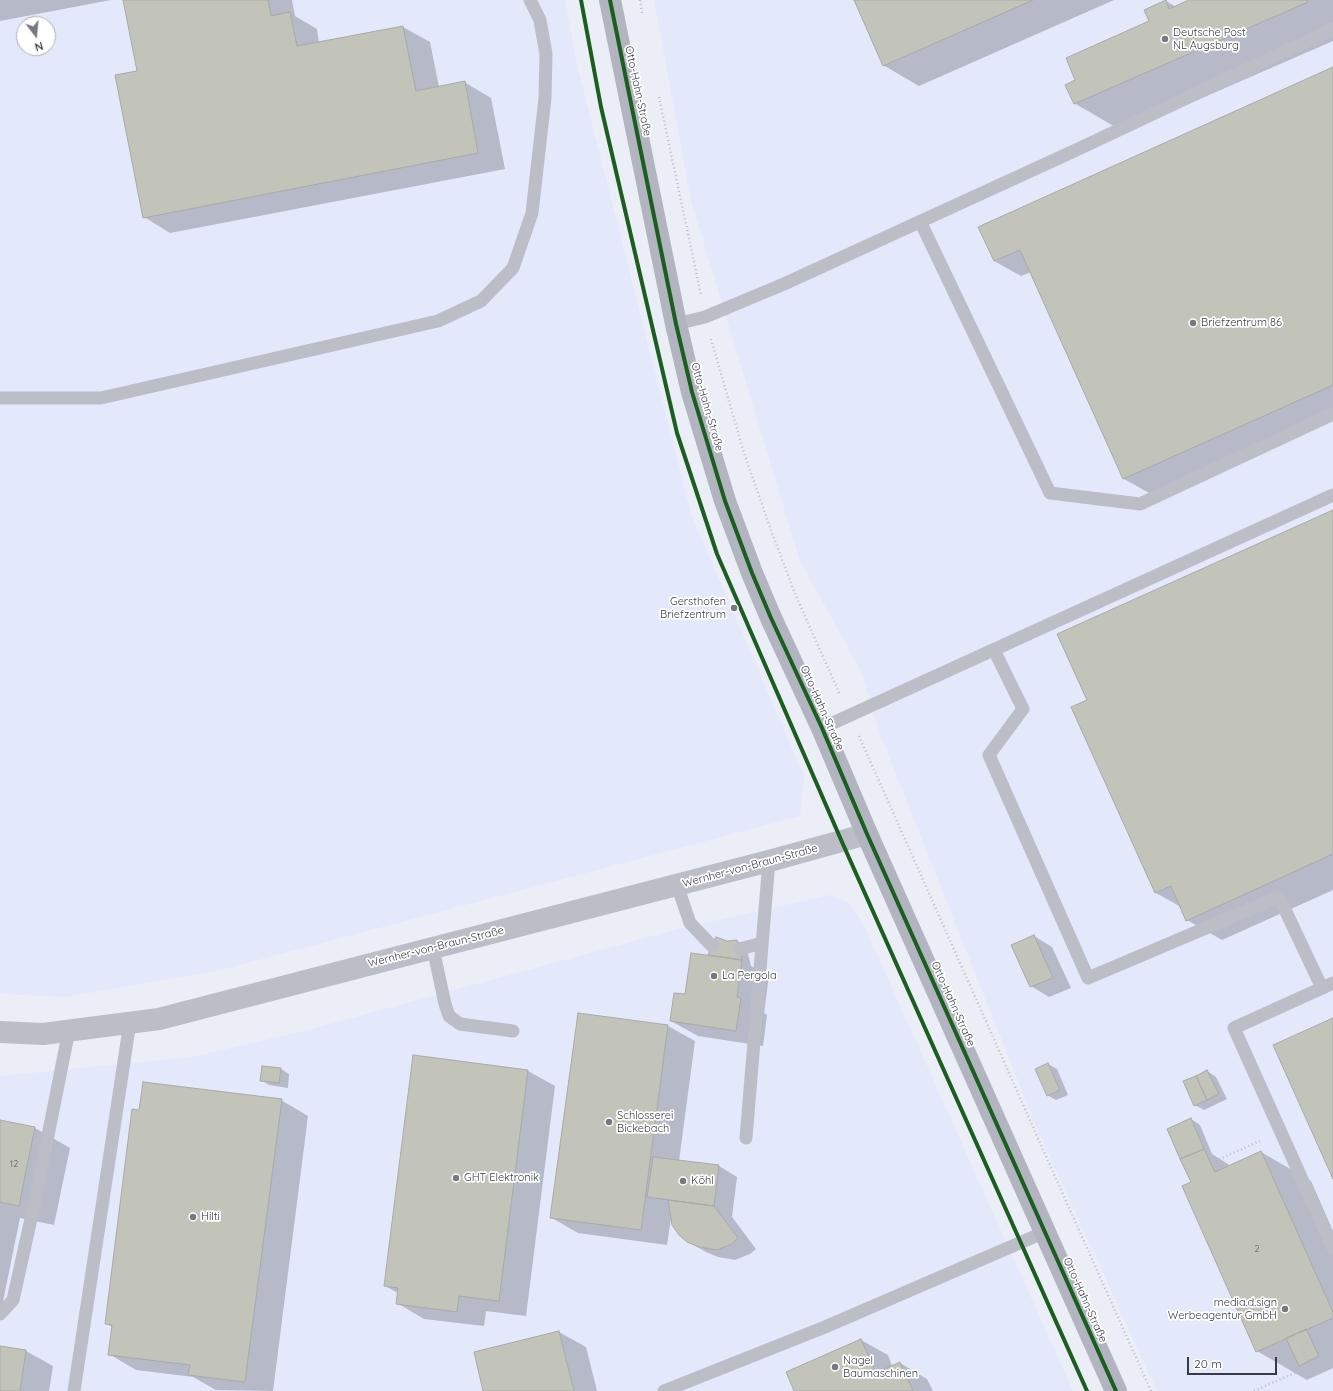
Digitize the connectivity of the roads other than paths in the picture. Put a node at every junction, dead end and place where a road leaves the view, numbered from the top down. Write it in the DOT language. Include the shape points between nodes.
graph roads {
  1 [pos="530,0"];
  2 [pos="610,0"];
  3 [pos="1333,29"];
  4 [pos="920,221"];
  5 [pos="676,324"];
  6 [pos="0,398"];
  7 [pos="1333,414"];
  8 [pos="1333,495"];
  9 [pos="994,650"];
  10 [pos="822,728"];
  11 [pos="868,834"];
  12 [pos="769,861"];
  13 [pos="677,885"];
  14 [pos="762,943"];
  15 [pos="712,946"];
  16 [pos="433,948"];
  17 [pos="740,949"];
  18 [pos="1328,985"];
  19 [pos="130,1022"];
  20 [pos="68,1030"];
  21 [pos="513,1031"];
  22 [pos="0,1032"];
  23 [pos="746,1138"];
  24 [pos="1045,1232"];
  25 [pos="1333,1248"];
  26 [pos="0,1314"];
  27 [pos="74,1391"];
  28 [pos="664,1391"];
  29 [pos="1116,1391"];
  1 -- 6 [label="lane" via="540,20 546,54 545,98 532,213 513,268 481,300 438,321 101,398"];
  2 -- 5 [label="street, Otto-Hahn-Straße"];
  3 -- 4 [label="lane"];
  4 -- 5 [label="lane" via="784,284 705,317"];
  4 -- 7 [label="lane" via="1050,493 1140,504"];
  5 -- 10 [label="street, Otto-Hahn-Straße" via="692,392 725,501 771,618"];
  8 -- 9 [label="lane"];
  9 -- 10 [label="lane"];
  9 -- 18 [label="lane" via="1023,709 989,755 1088,978 1278,897"];
  10 -- 11 [label="street, Otto-Hahn-Straße"];
  11 -- 12 [label="street, Wernher-von-Braun-Straße"];
  11 -- 24 [label="street, Otto-Hahn-Straße"];
  12 -- 13 [label="street, Wernher-von-Braun-Straße"];
  12 -- 14 [label="lane"];
  13 -- 15 [label="lane" via="690,923"];
  13 -- 16 [label="street, Wernher-von-Braun-Straße"];
  14 -- 17 [label="lane"];
  14 -- 23 [label="lane"];
  16 -- 19 [label="street, Wernher-von-Braun-Straße" via="158,1019"];
  16 -- 21 [label="lane" via="449,1016 460,1024"];
  18 -- 25 [label="lane" via="1234,1028"];
  19 -- 20 [label="street, Wernher-von-Braun-Straße"];
  19 -- 27 [label="lane"];
  20 -- 22 [label="street, Wernher-von-Braun-Straße" via="43,1034"];
  20 -- 26 [label="lane" via="13,1300"];
  24 -- 28 [label="lane" via="825,1327"];
  24 -- 29 [label="street, Otto-Hahn-Straße"];
}
